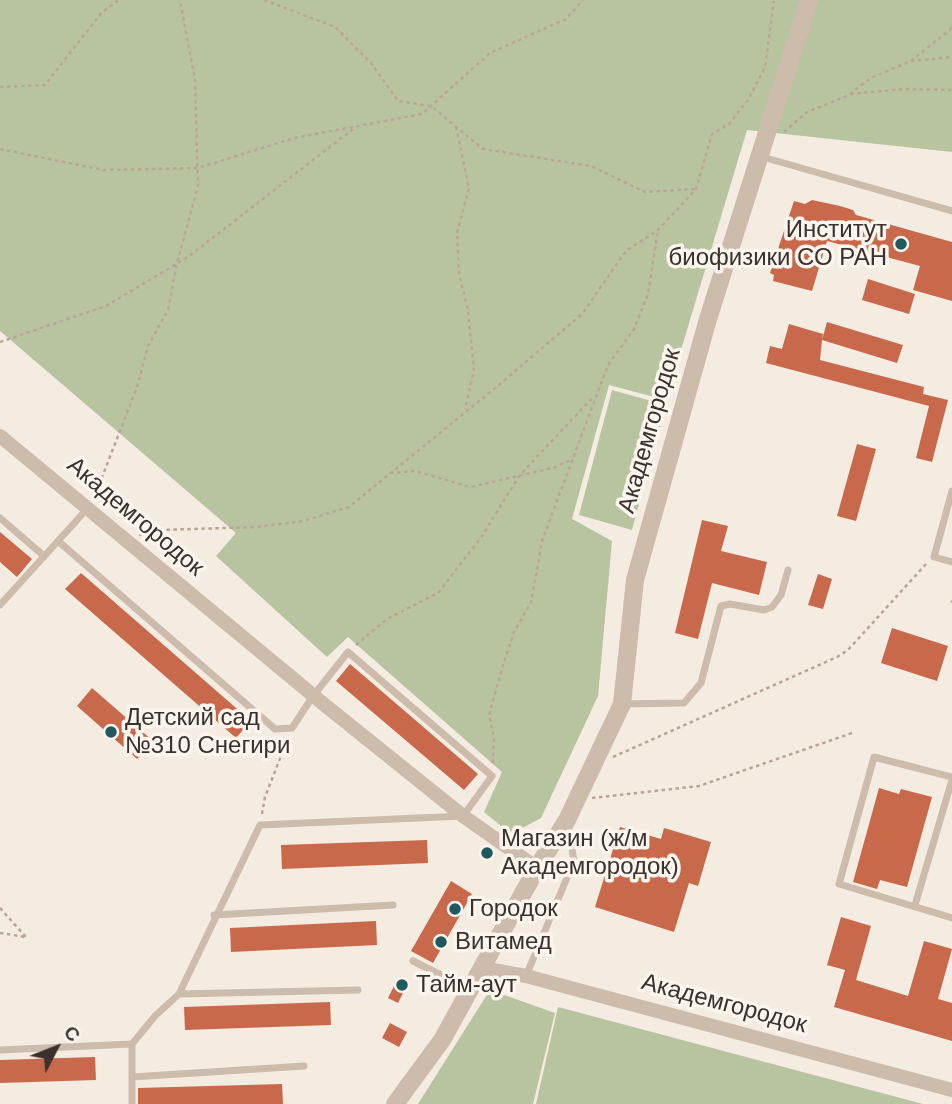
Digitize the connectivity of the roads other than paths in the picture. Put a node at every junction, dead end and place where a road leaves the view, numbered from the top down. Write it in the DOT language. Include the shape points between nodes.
graph roads {
  1 [pos="809,0"];
  2 [pos="759,156"];
  3 [pos="952,211"];
  4 [pos="0,436"];
  5 [pos="952,491"];
  6 [pos="88,509"];
  7 [pos="0,518"];
  8 [pos="58,541"];
  9 [pos="44,556"];
  10 [pos="952,562"];
  11 [pos="788,570"];
  12 [pos="0,605"];
  13 [pos="313,696"];
  14 [pos="622,704"];
  15 [pos="952,779"];
  16 [pos="463,816"];
  17 [pos="567,820"];
  18 [pos="537,868"];
  19 [pos="393,905"];
  20 [pos="915,905"];
  21 [pos="214,915"];
  22 [pos="952,918"];
  23 [pos="413,961"];
  24 [pos="482,968"];
  25 [pos="526,976"];
  26 [pos="358,990"];
  27 [pos="471,990"];
  28 [pos="179,994"];
  29 [pos="132,1044"];
  30 [pos="0,1050"];
  31 [pos="304,1066"];
  32 [pos="132,1077"];
  33 [pos="952,1090"];
  34 [pos="132,1104"];
  35 [pos="395,1104"];
  1 -- 2 [label="street, Академгородок"];
  2 -- 3 [label="lane"];
  2 -- 14 [label="street, Академгородок" via="677,423 635,580"];
  4 -- 6 [label="street, Академгородок"];
  5 -- 10 [label="lane" via="934,557"];
  6 -- 8 [label="lane"];
  6 -- 13 [label="street, Академгородок"];
  7 -- 9 [label="lane"];
  8 -- 9 [label="lane"];
  8 -- 13 [label="lane" via="275,729 292,728"];
  9 -- 12 [label="lane"];
  11 -- 14 [label="lane" via="772,607 721,606 701,683 684,703"];
  13 -- 16 [label="street, Академгородок"];
  13 -- 16 [label="lane" via="348,652 492,776"];
  14 -- 17 [label="street, Академгородок"];
  15 -- 20 [label="lane"];
  15 -- 20 [label="lane" via="874,757 839,884"];
  16 -- 18 [label="street, Академгородок"];
  16 -- 21 [label="lane" via="260,825"];
  17 -- 18 [label="street, Академгородок"];
  17 -- 25 [label="lane" via="574,861"];
  18 -- 24 [label="street, Академгородок"];
  19 -- 21 [label="lane"];
  20 -- 22 [label="lane"];
  21 -- 28 [label="lane"];
  23 -- 27 [label="lane"];
  24 -- 25 [label="street, Академгородок"];
  24 -- 27 [label="street, Академгородок"];
  25 -- 33 [label="street, Академгородок"];
  26 -- 28 [label="lane"];
  27 -- 35 [label="street, Академгородок" via="442,1040"];
  28 -- 29 [label="lane"];
  29 -- 30 [label="lane"];
  29 -- 32 [label="lane"];
  31 -- 32 [label="lane"];
  32 -- 34 [label="lane"];
}
